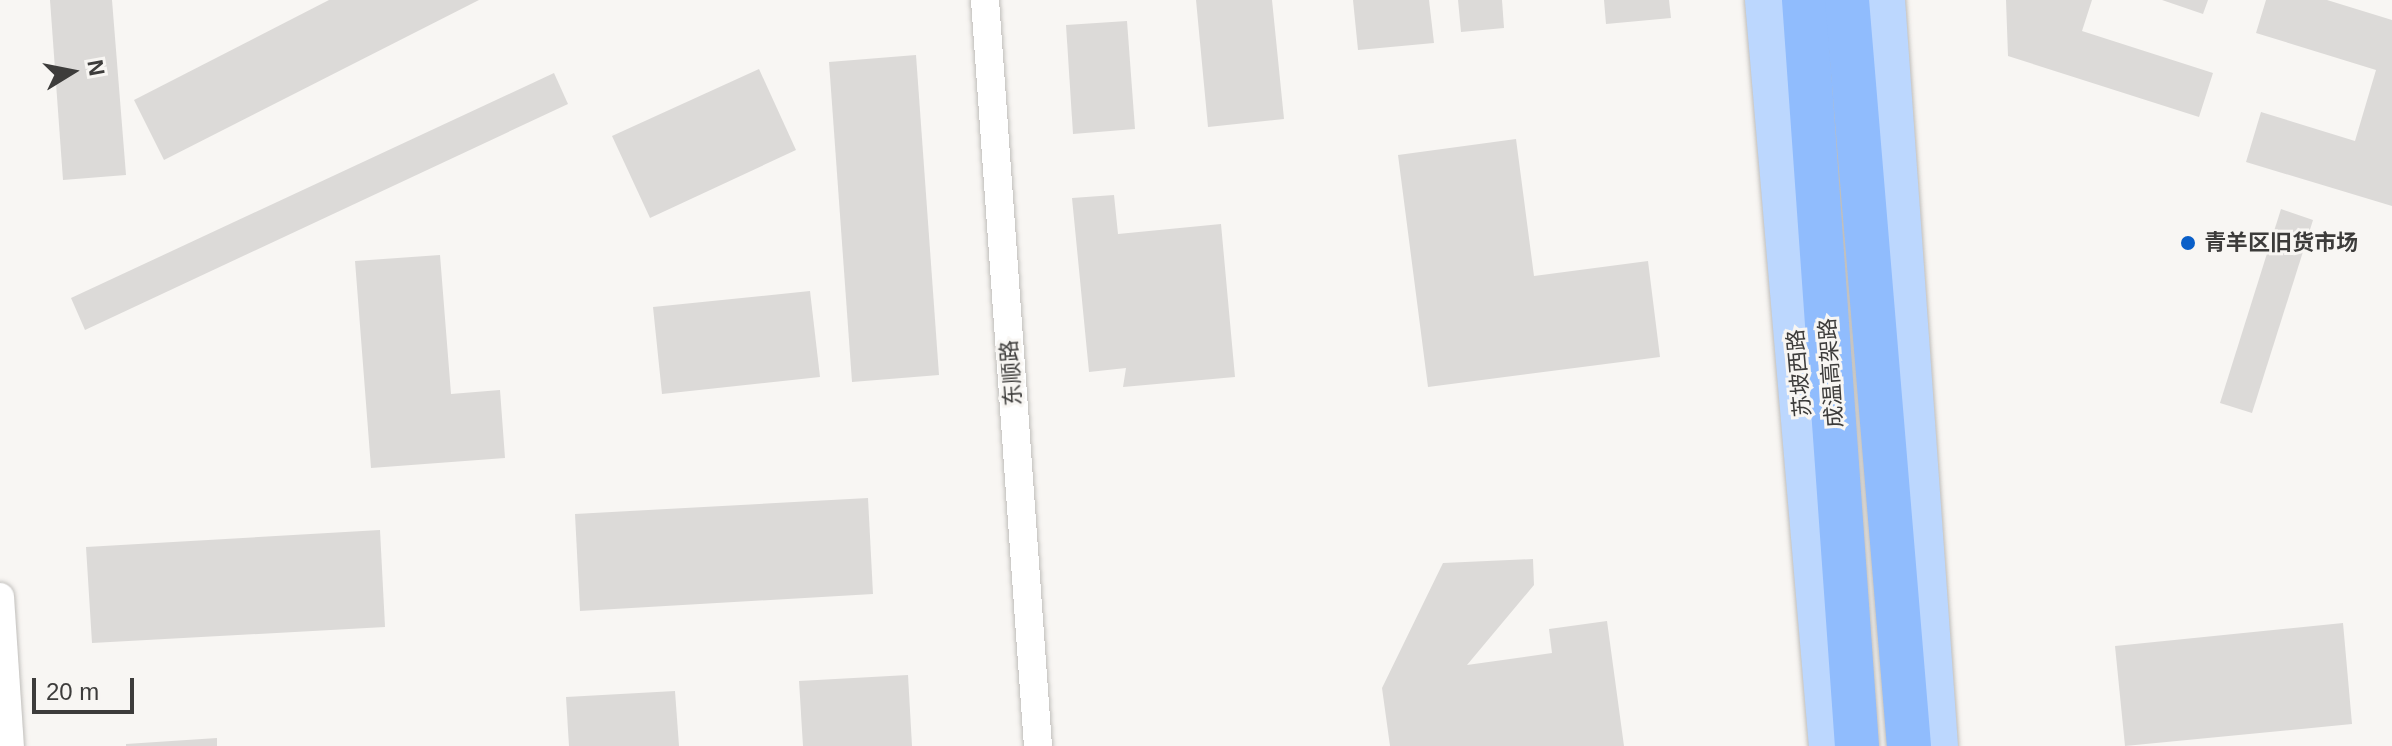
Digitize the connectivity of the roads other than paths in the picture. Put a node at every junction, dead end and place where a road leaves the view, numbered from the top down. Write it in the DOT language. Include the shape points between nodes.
graph roads {
  1 [pos="985,0"];
  2 [pos="1767,0"];
  3 [pos="1804,0"];
  4 [pos="1847,0"];
  5 [pos="1883,0"];
  6 [pos="0,597"];
  7 [pos="10,746"];
  8 [pos="1038,746"];
  9 [pos="1831,746"];
  10 [pos="1857,746"];
  11 [pos="1909,746"];
  12 [pos="1936,746"];
  1 -- 8 [label="street, 东顺路"];
  2 -- 9 [label="main road, 苏坡西路"];
  3 -- 10 [label="highway, 成温高架路"];
  4 -- 11 [label="highway"];
  5 -- 12 [label="main road"];
  6 -- 7 [label="street"];
}
